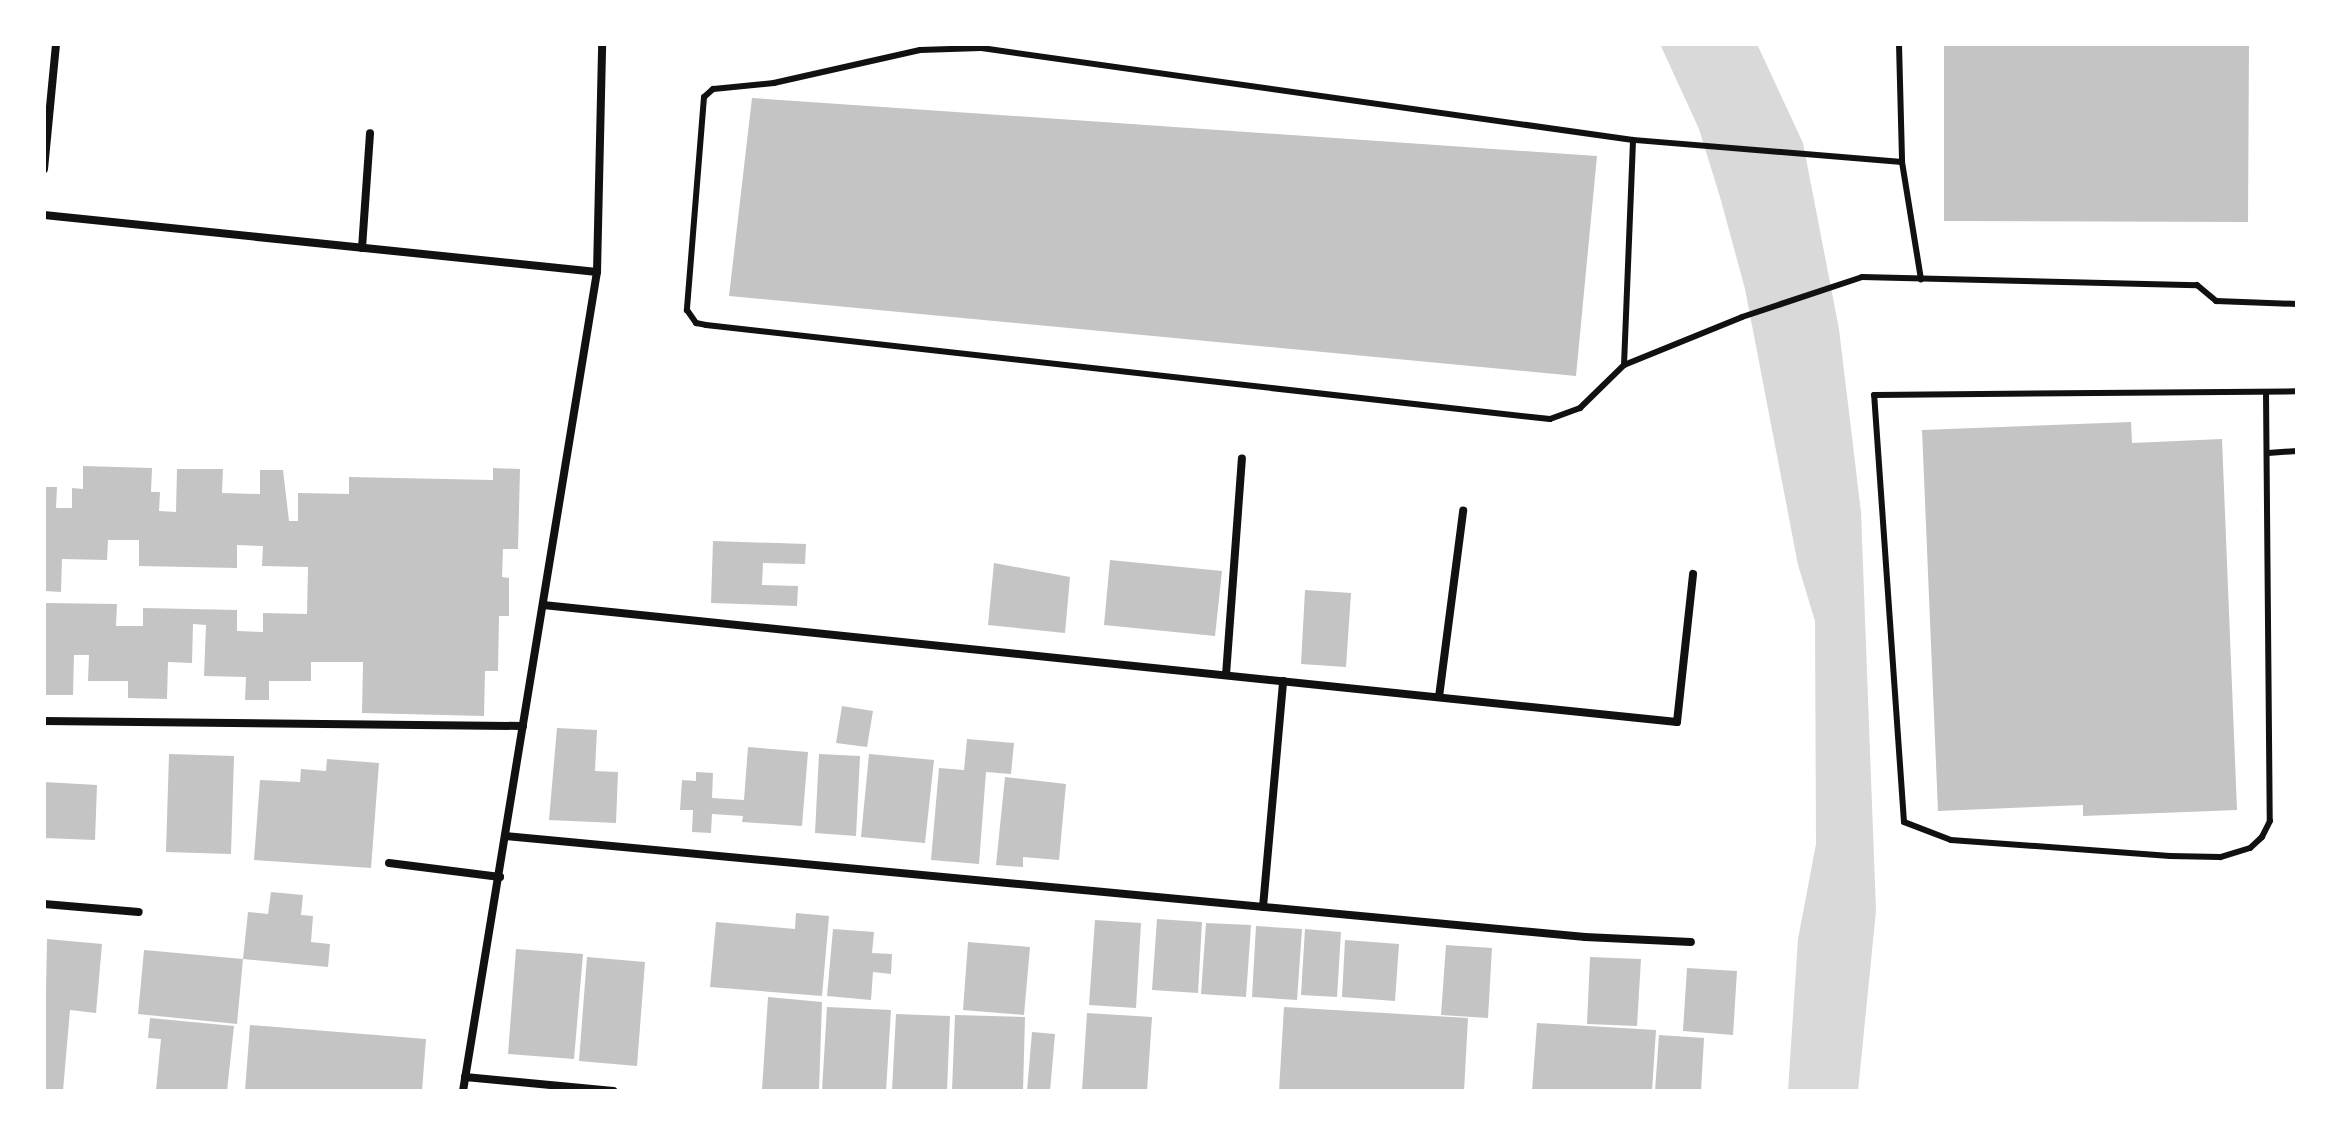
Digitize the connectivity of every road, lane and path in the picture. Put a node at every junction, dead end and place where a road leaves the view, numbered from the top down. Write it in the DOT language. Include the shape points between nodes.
graph roads {
  1 [pos="56,44"];
  2 [pos="602,44"];
  3 [pos="1899,44"];
  4 [pos="370,133"];
  5 [pos="1633,140"];
  6 [pos="1902,162"];
  7 [pos="44,169"];
  8 [pos="44,215"];
  9 [pos="362,248"];
  10 [pos="597,272"];
  11 [pos="1921,279"];
  12 [pos="2297,304"];
  13 [pos="1624,365"];
  14 [pos="2297,391"];
  15 [pos="2266,393"];
  16 [pos="2297,451"];
  17 [pos="2268,453"];
  18 [pos="1242,459"];
  19 [pos="1463,511"];
  20 [pos="1693,574"];
  21 [pos="543,605"];
  22 [pos="1226,675"];
  23 [pos="1283,681"];
  24 [pos="1439,697"];
  25 [pos="44,721"];
  26 [pos="523,726"];
  27 [pos="506,836"];
  28 [pos="389,863"];
  29 [pos="500,877"];
  30 [pos="44,904"];
  31 [pos="1263,907"];
  32 [pos="139,912"];
  33 [pos="1691,942"];
  34 [pos="465,1077"];
  35 [pos="463,1091"];
  36 [pos="613,1091"];
  1 -- 7 [label="street"];
  2 -- 10 [label="street"];
  3 -- 6 [label="lane"];
  4 -- 9 [label="street"];
  5 -- 6 [label="lane"];
  5 -- 13 [label="lane"];
  5 -- 13 [label="lane" via="981,48 920,50 774,83 713,89 704,97 687,310 690,318 706,325 1550,419 1580,408"];
  6 -- 11 [label="lane"];
  8 -- 9 [label="street"];
  9 -- 10 [label="street"];
  10 -- 21 [label="street"];
  11 -- 12 [label="lane" via="2197,285 2216,301"];
  11 -- 13 [label="lane" via="1862,277 1742,317"];
  14 -- 15 [label="lane"];
  15 -- 17 [label="lane"];
  15 -- 17 [label="lane" via="1874,395 1904,822 1951,840 2170,856 2220,857 2250,848 2262,837 2270,821"];
  16 -- 17 [label="lane"];
  18 -- 22 [label="street"];
  19 -- 24 [label="street"];
  20 -- 24 [label="street" via="1677,722"];
  21 -- 22 [label="street"];
  21 -- 26 [label="street"];
  22 -- 23 [label="street"];
  23 -- 24 [label="street"];
  23 -- 31 [label="street"];
  25 -- 26 [label="street"];
  26 -- 27 [label="street"];
  27 -- 29 [label="street"];
  27 -- 31 [label="street"];
  28 -- 29 [label="street"];
  29 -- 34 [label="street"];
  30 -- 32 [label="street"];
  31 -- 33 [label="street"];
  34 -- 35 [label="street"];
  34 -- 36 [label="street"];
}
